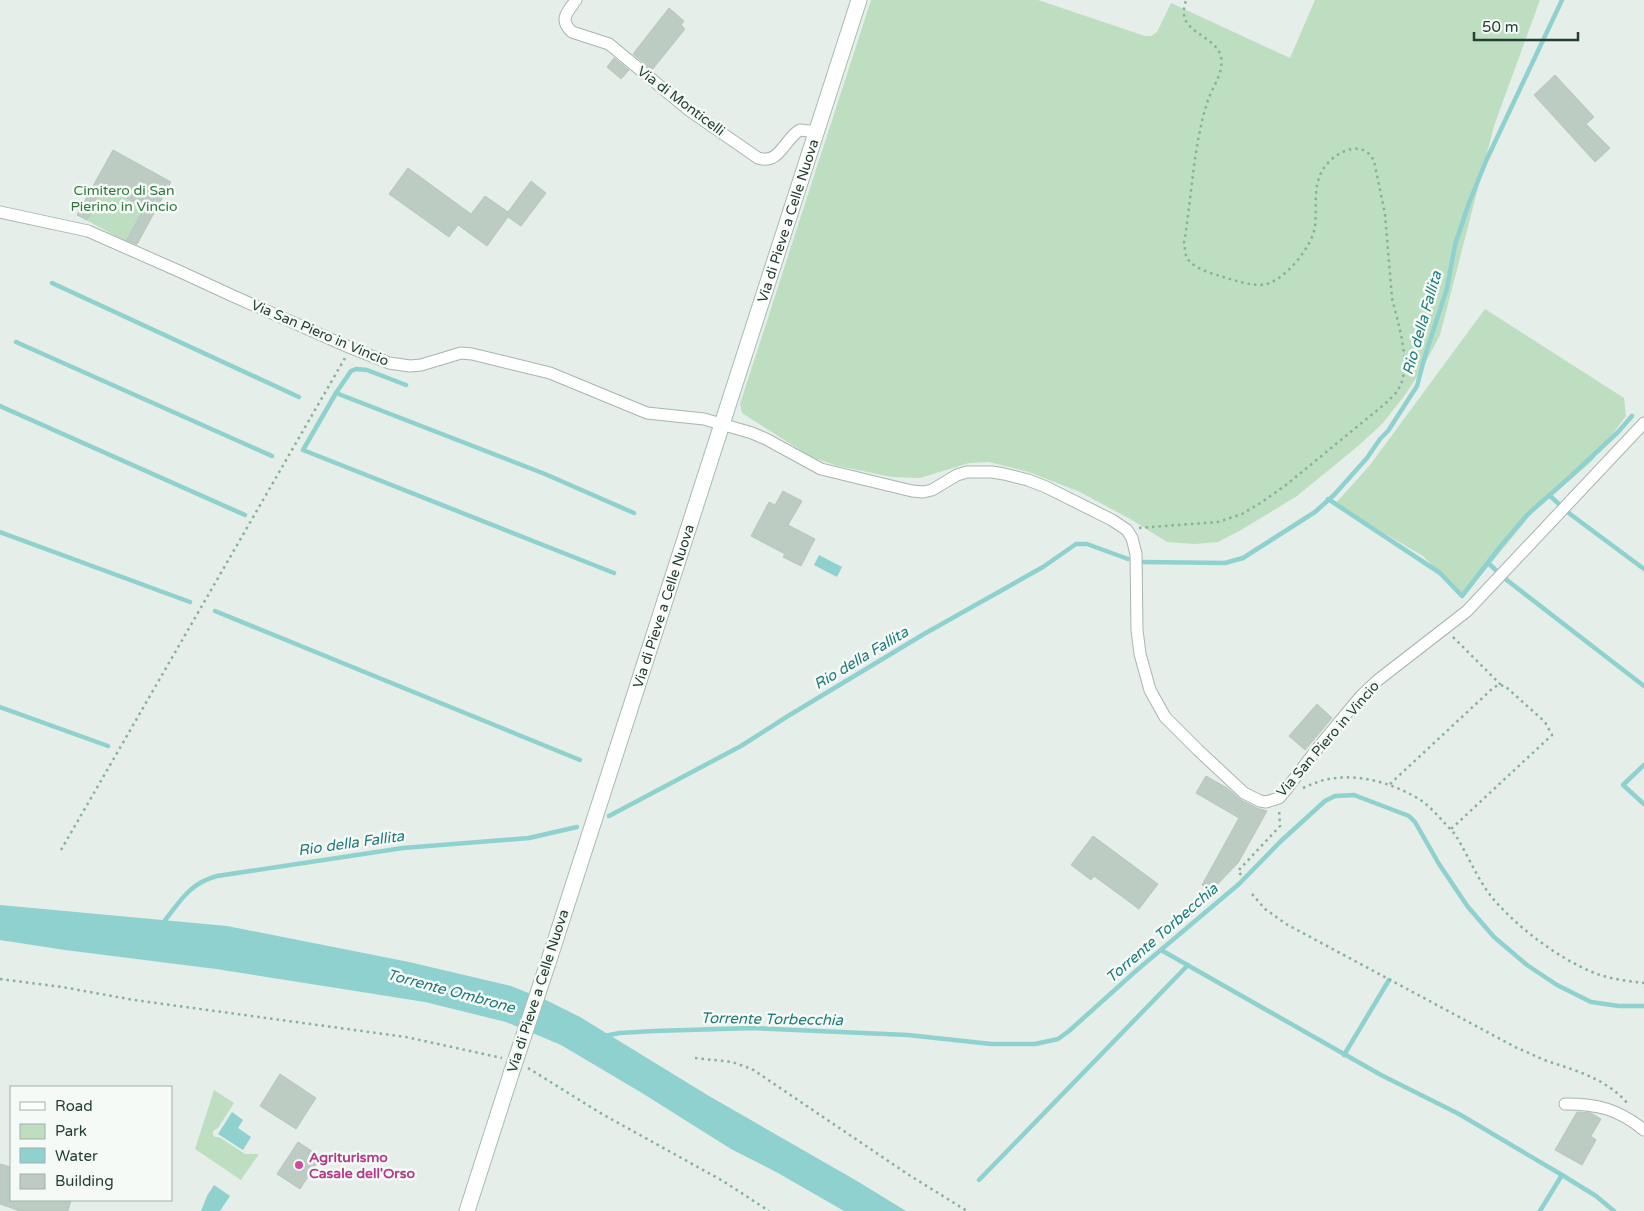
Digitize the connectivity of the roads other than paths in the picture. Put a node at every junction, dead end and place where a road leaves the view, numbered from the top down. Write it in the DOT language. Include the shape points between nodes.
graph roads {
  1 [pos="576,0"];
  2 [pos="859,0"];
  3 [pos="817,132"];
  4 [pos="0,212"];
  5 [pos="1644,422"];
  6 [pos="723,424"];
  7 [pos="1565,1104"];
  8 [pos="1644,1130"];
  9 [pos="466,1211"];
  1 -- 3 [label="street, Via di Monticelli" via="565,18 572,32 609,44 690,111 758,158 776,156 800,130"];
  2 -- 3 [label="main road, Via di Pieve a Celle Nuova"];
  3 -- 6 [label="main road, Via di Pieve a Celle Nuova"];
  4 -- 6 [label="street, Via San Piero in Vincio" via="88,231 389,363 421,365 461,353 472,354 550,373 648,413"];
  5 -- 6 [label="street, Via San Piero in Vincio" via="1467,611 1361,696 1285,792 1266,802 1238,788 1172,726 1156,702 1140,654 1136,554 1127,530 1028,480 992,472 967,472 932,490 912,491 821,469 766,438"];
  6 -- 9 [label="main road, Via di Pieve a Celle Nuova, bridge" via="548,963 517,1070"];
  7 -- 8 [label="street" via="1605,1108"];
}
